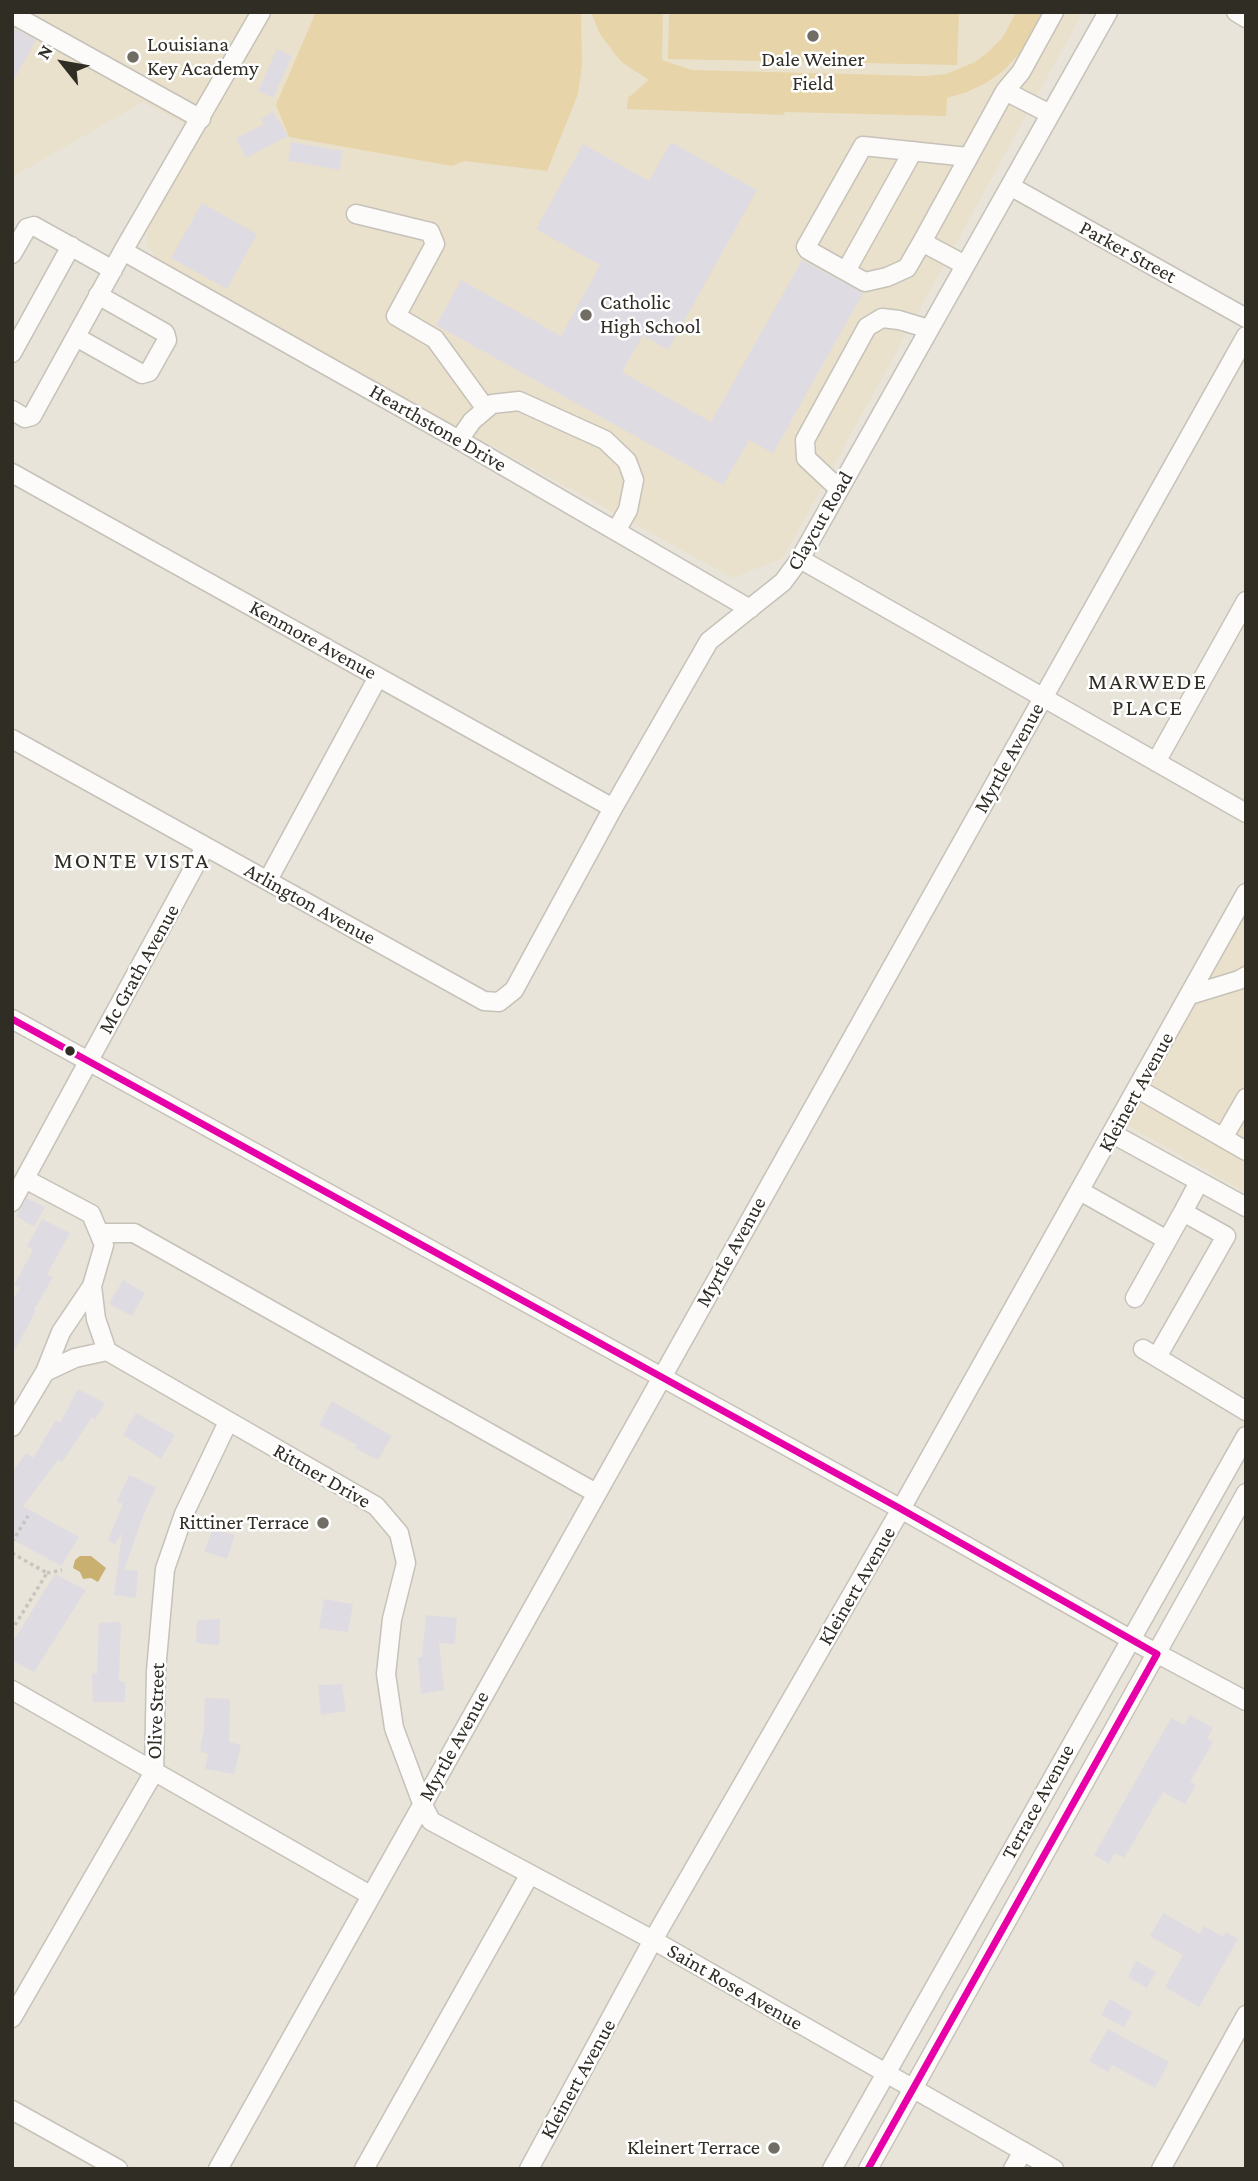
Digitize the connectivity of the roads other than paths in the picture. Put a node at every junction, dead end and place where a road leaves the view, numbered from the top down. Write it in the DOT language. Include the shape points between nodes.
graph roads {
  1 [pos="261,12"];
  2 [pos="1054,12"];
  3 [pos="1108,12"];
  4 [pos="1236,12"];
  5 [pos="12,14"];
  6 [pos="1246,18"];
  7 [pos="1005,91"];
  8 [pos="1050,114"];
  9 [pos="201,119"];
  10 [pos="913,151"];
  11 [pos="968,157"];
  12 [pos="1010,186"];
  13 [pos="356,214"];
  14 [pos="922,242"];
  15 [pos="71,246"];
  16 [pos="123,251"];
  17 [pos="12,254"];
  18 [pos="965,265"];
  19 [pos="113,270"];
  20 [pos="846,271"];
  21 [pos="98,295"];
  22 [pos="1246,318"];
  23 [pos="929,329"];
  24 [pos="1246,336"];
  25 [pos="76,337"];
  26 [pos="12,353"];
  27 [pos="486,409"];
  28 [pos="12,410"];
  29 [pos="459,440"];
  30 [pos="12,473"];
  31 [pos="839,489"];
  32 [pos="616,531"];
  33 [pos="800,559"];
  34 [pos="1246,601"];
  35 [pos="750,609"];
  36 [pos="377,677"];
  37 [pos="1043,697"];
  38 [pos="12,739"];
  39 [pos="1156,762"];
  40 [pos="613,808"];
  41 [pos="1246,813"];
  42 [pos="205,847"];
  43 [pos="268,880"];
  44 [pos="1246,893"];
  45 [pos="1243,979"];
  46 [pos="1189,995"];
  47 [pos="499,1002"];
  48 [pos="12,1019"];
  49 [pos="89,1061"];
  50 [pos="1138,1089"];
  51 [pos="1246,1098"];
  52 [pos="1113,1134"];
  53 [pos="1223,1138"];
  54 [pos="1246,1151"];
  55 [pos="26,1179"];
  56 [pos="1199,1182"];
  57 [pos="1080,1191"];
  58 [pos="12,1202"];
  59 [pos="1246,1208"];
  60 [pos="1183,1212"];
  61 [pos="99,1233"];
  62 [pos="1167,1240"];
  63 [pos="92,1286"];
  64 [pos="1135,1298"];
  65 [pos="107,1351"];
  66 [pos="45,1372"];
  67 [pos="661,1377"];
  68 [pos="1246,1411"];
  69 [pos="228,1422"];
  70 [pos="12,1427"];
  71 [pos="1246,1436"];
  72 [pos="596,1493"];
  73 [pos="1246,1493"];
  74 [pos="901,1509"];
  75 [pos="1130,1639"];
  76 [pos="1157,1654"];
  77 [pos="12,1690"];
  78 [pos="1246,1701"];
  79 [pos="154,1772"];
  80 [pos="422,1803"];
  81 [pos="530,1874"];
  82 [pos="370,1895"];
  83 [pos="653,1940"];
  84 [pos="1246,2015"];
  85 [pos="12,2018"];
  86 [pos="885,2074"];
  87 [pos="912,2089"];
  88 [pos="12,2110"];
  89 [pos="1023,2151"];
  90 [pos="118,2169"];
  91 [pos="218,2169"];
  92 [pos="363,2169"];
  93 [pos="529,2169"];
  94 [pos="832,2169"];
  95 [pos="868,2169"];
  96 [pos="1013,2169"];
  97 [pos="1054,2169"];
  98 [pos="1161,2169"];
  1 -- 9 [label="street"];
  2 -- 7 [label="street" via="1021,72"];
  3 -- 8 [label="street, Claycut Road"];
  4 -- 6 [label="street"];
  5 -- 9 [label="street"];
  7 -- 8 [label="street"];
  7 -- 11 [label="street"];
  8 -- 12 [label="street, Claycut Road"];
  9 -- 16 [label="street"];
  10 -- 11 [label="street"];
  10 -- 20 [label="street"];
  10 -- 20 [label="street" via="863,146 840,185 806,247"];
  11 -- 14 [label="street"];
  12 -- 18 [label="street, Claycut Road"];
  12 -- 22 [label="street, Parker Street"];
  13 -- 27 [label="street" via="430,232 435,244 396,316 435,339"];
  14 -- 18 [label="street"];
  14 -- 20 [label="street" via="907,268 887,277 864,282"];
  15 -- 17 [label="street" via="34,226 27,228"];
  15 -- 19 [label="street"];
  15 -- 26 [label="street"];
  16 -- 19 [label="street"];
  16 -- 29 [label="street, Hearthstone Drive"];
  18 -- 23 [label="street, Claycut Road"];
  19 -- 21 [label="street"];
  21 -- 25 [label="street"];
  21 -- 25 [label="street" via="165,333 167,340 149,372 142,374"];
  23 -- 31 [label="street, Claycut Road"];
  23 -- 31 [label="street" via="882,318 867,327 804,440 806,458"];
  24 -- 37 [label="street, Myrtle Avenue"];
  25 -- 28 [label="street" via="32,416 26,418"];
  27 -- 29 [label="street"];
  27 -- 32 [label="street" via="519,401 605,440 626,461 634,480 628,510"];
  29 -- 32 [label="street, Hearthstone Drive"];
  30 -- 36 [label="street, Kenmore Avenue"];
  31 -- 33 [label="street, Claycut Road"];
  32 -- 35 [label="street, Hearthstone Drive"];
  33 -- 35 [label="street, Claycut Road" via="783,582"];
  33 -- 37 [label="street"];
  34 -- 39 [label="street"];
  35 -- 40 [label="street, Claycut Road" via="709,641"];
  36 -- 40 [label="street, Kenmore Avenue"];
  36 -- 43 [label="street"];
  37 -- 39 [label="street"];
  37 -- 67 [label="street, Myrtle Avenue"];
  38 -- 42 [label="street, Arlington Avenue"];
  39 -- 41 [label="street"];
  40 -- 47 [label="street, Claycut Road" via="514,990"];
  42 -- 43 [label="street, Arlington Avenue"];
  42 -- 49 [label="street, Mc Grath Avenue"];
  43 -- 47 [label="street, Arlington Avenue" via="484,1001"];
  44 -- 46 [label="street, Kleinert Avenue"];
  45 -- 46 [label="street"];
  46 -- 50 [label="street, Kleinert Avenue"];
  48 -- 49 [label="street"];
  49 -- 55 [label="street, Mc Grath Avenue"];
  49 -- 67 [label="street"];
  50 -- 52 [label="street, Kleinert Avenue"];
  50 -- 53 [label="street"];
  51 -- 53 [label="street"];
  52 -- 56 [label="street"];
  52 -- 57 [label="street, Kleinert Avenue"];
  53 -- 54 [label="street"];
  55 -- 58 [label="street, Mc Grath Avenue"];
  55 -- 61 [label="street" via="91,1214"];
  56 -- 59 [label="street"];
  56 -- 60 [label="street"];
  57 -- 62 [label="street"];
  57 -- 74 [label="street, Kleinert Avenue"];
  60 -- 62 [label="street"];
  60 -- 68 [label="street" via="1226,1237 1150,1353"];
  61 -- 63 [label="street" via="104,1245"];
  61 -- 72 [label="street" via="134,1233"];
  62 -- 64 [label="street"];
  63 -- 65 [label="street" via="96,1319"];
  63 -- 66 [label="street" via="61,1332"];
  65 -- 66 [label="street" via="75,1358"];
  65 -- 69 [label="street, Rittner Drive"];
  66 -- 70 [label="street"];
  67 -- 72 [label="street, Myrtle Avenue"];
  67 -- 74 [label="street"];
  69 -- 79 [label="street, Olive Street" via="184,1514 165,1569"];
  69 -- 80 [label="street, Rittner Drive" via="376,1506 398,1533 406,1563 392,1619 386,1674 394,1728"];
  71 -- 75 [label="street, Terrace Avenue"];
  72 -- 80 [label="street, Myrtle Avenue"];
  73 -- 76 [label="street, Terrace Avenue"];
  74 -- 75 [label="street"];
  74 -- 83 [label="street, Kleinert Avenue"];
  75 -- 76 [label="street"];
  75 -- 86 [label="street, Terrace Avenue"];
  76 -- 78 [label="street"];
  76 -- 87 [label="street, Terrace Avenue"];
  77 -- 79 [label="street"];
  79 -- 82 [label="street"];
  79 -- 85 [label="street, Olive Street"];
  80 -- 81 [label="street, Saint Rose Avenue" via="431,1821"];
  80 -- 82 [label="street, Myrtle Avenue"];
  81 -- 83 [label="street, Saint Rose Avenue"];
  81 -- 92 [label="street"];
  82 -- 91 [label="street, Myrtle Avenue"];
  83 -- 86 [label="street, Saint Rose Avenue"];
  83 -- 93 [label="street, Kleinert Avenue"];
  84 -- 98 [label="street"];
  86 -- 87 [label="street, Saint Rose Avenue"];
  86 -- 94 [label="street, Terrace Avenue"];
  87 -- 89 [label="street, Saint Rose Avenue"];
  87 -- 95 [label="street, Terrace Avenue"];
  88 -- 90 [label="street"];
  89 -- 96 [label="street"];
  89 -- 97 [label="street, Saint Rose Avenue"];
}
